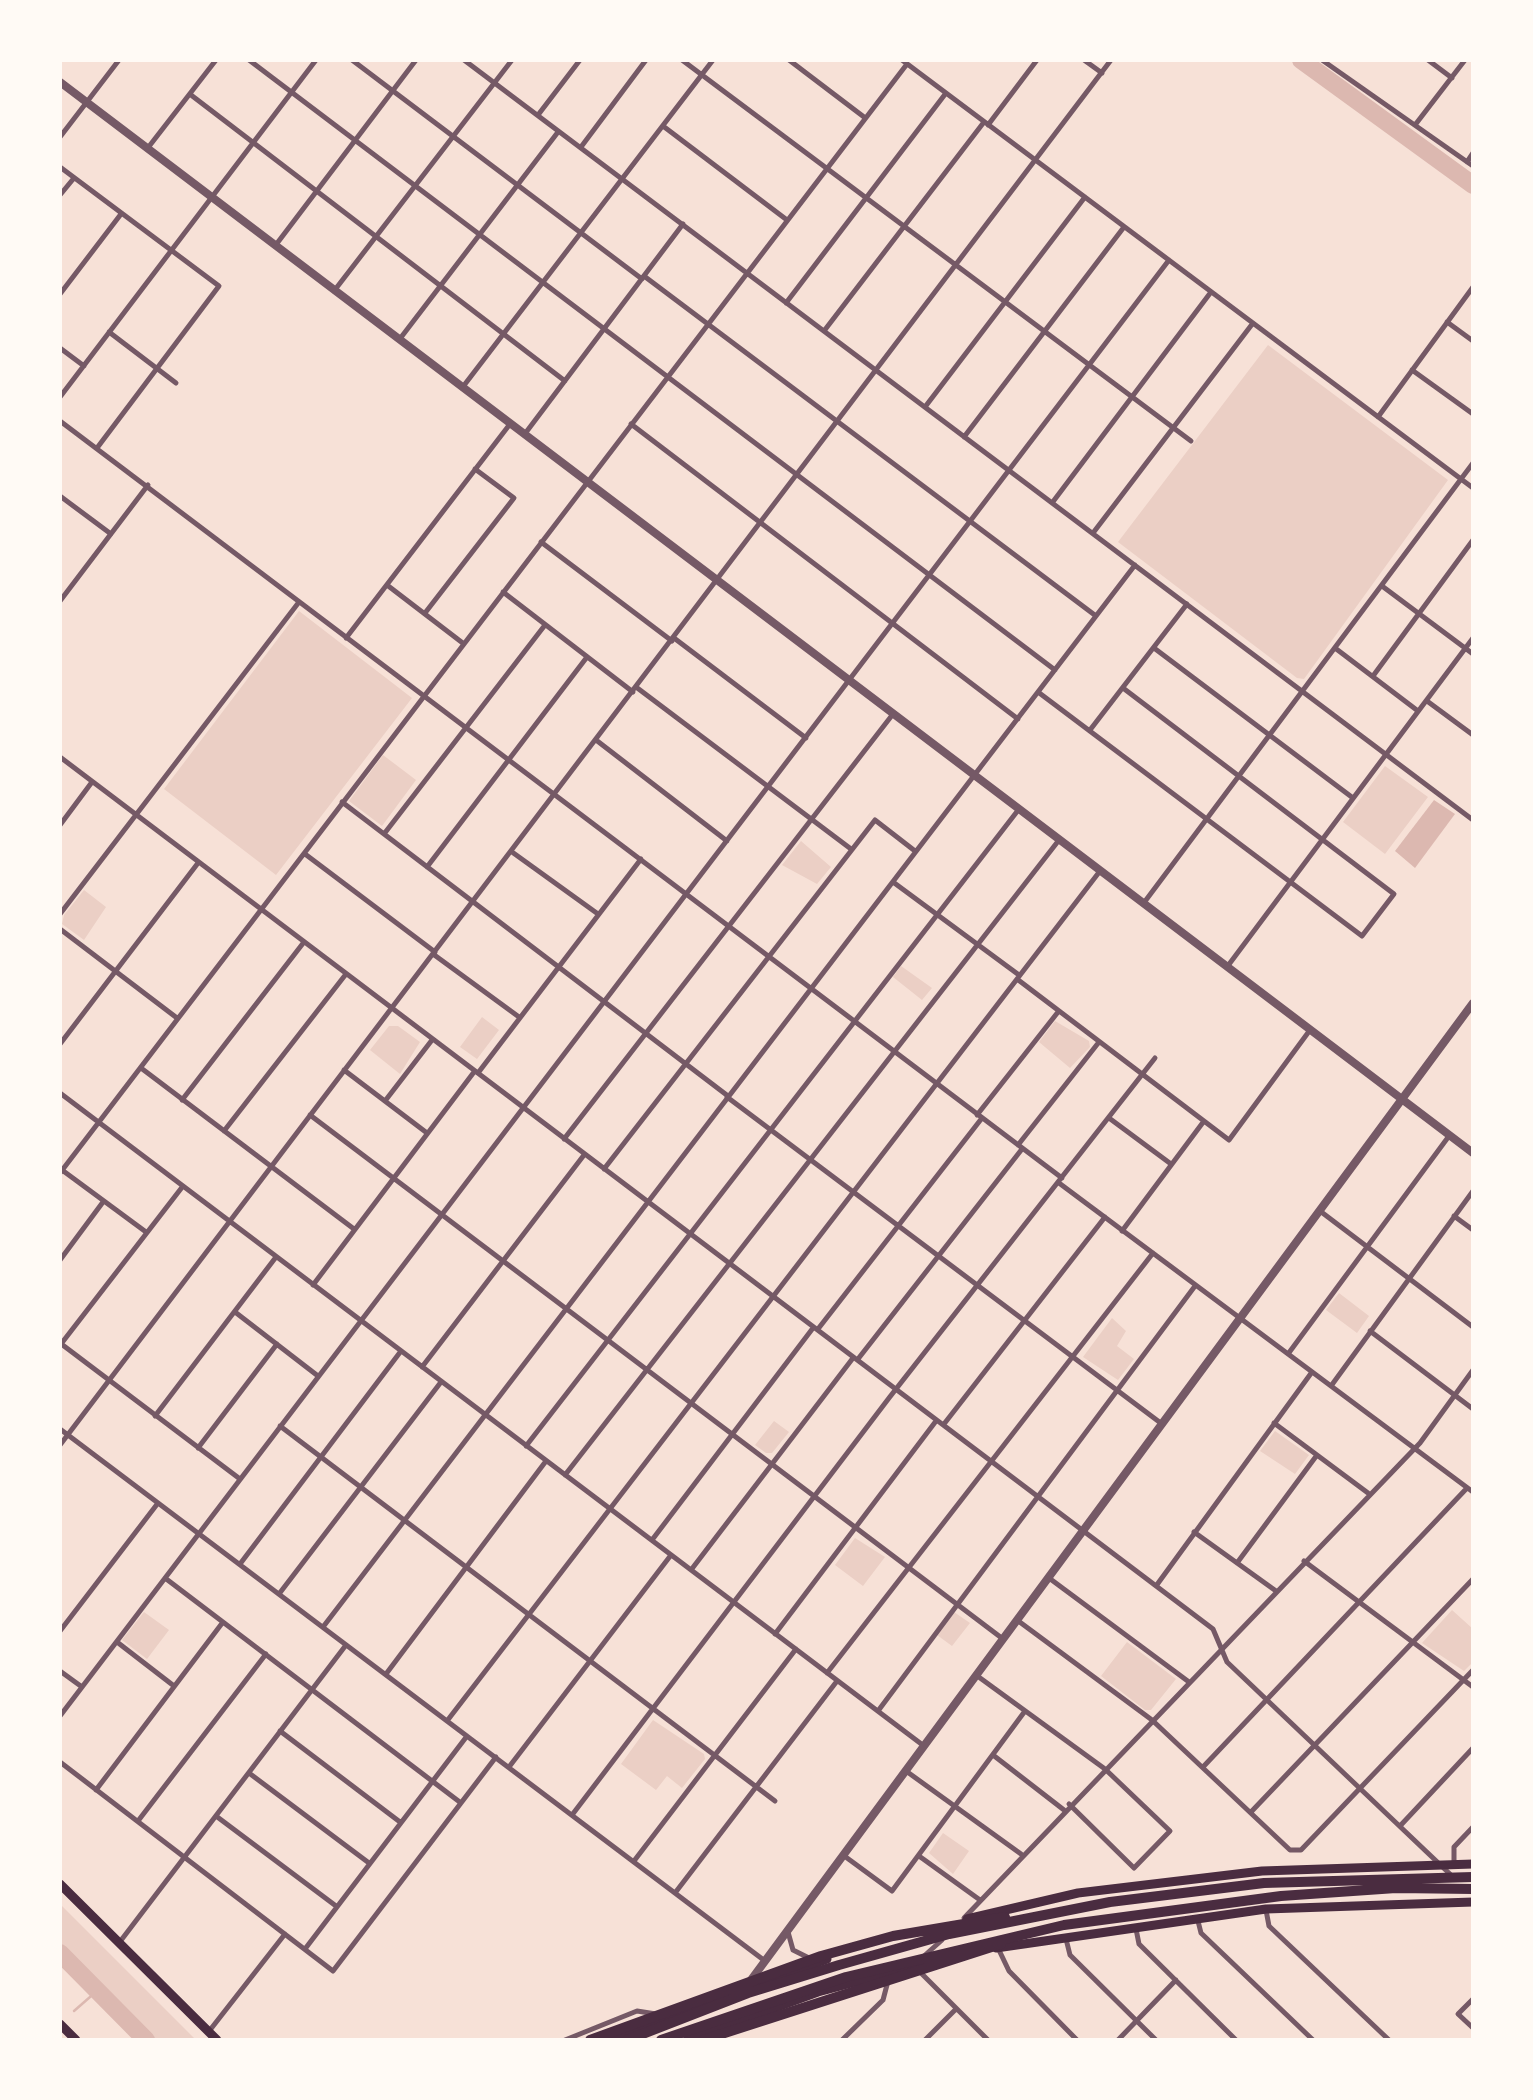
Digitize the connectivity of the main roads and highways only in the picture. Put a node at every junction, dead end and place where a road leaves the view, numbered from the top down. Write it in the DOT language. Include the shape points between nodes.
graph roads {
  1 [pos="1473,1864"];
  2 [pos="1473,1877"];
  3 [pos="60,1884"];
  4 [pos="1473,1896"];
  5 [pos="1110,1902"];
  6 [pos="1064,1930"];
  7 [pos="62,2032"];
  8 [pos="76,2040"];
  9 [pos="217,2040"];
  10 [pos="590,2040"];
  11 [pos="609,2040"];
  12 [pos="627,2040"];
  13 [pos="661,2040"];
  14 [pos="688,2040"];
  15 [pos="705,2040"];
  1 -- 11 [label="main road" via="1262,1871 1114,1888 962,1920 819,1962"];
  2 -- 5 [label="highway" via="1264,1883"];
  3 -- 9 [label="main road"];
  4 -- 6 [label="main road"];
  4 -- 6 [label="highway" via="1396,1888 1282,1896"];
  5 -- 10 [label="highway" via="958,1923 839,1951"];
  5 -- 12 [label="highway" via="857,1960"];
  6 -- 13 [label="highway" via="846,1977"];
  6 -- 14 [label="main road" via="888,1972"];
  6 -- 15 [label="highway"];
  7 -- 8 [label="main road"];
}
